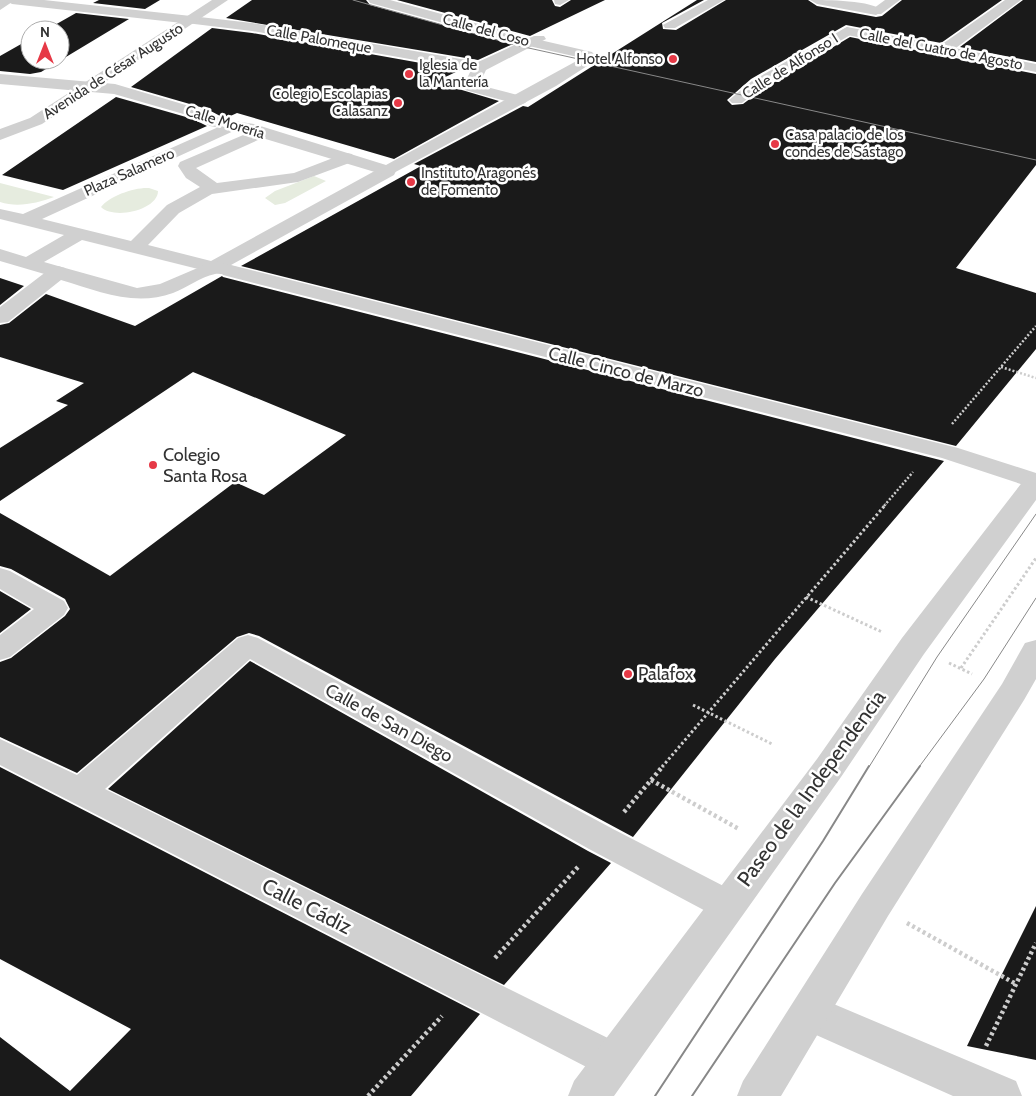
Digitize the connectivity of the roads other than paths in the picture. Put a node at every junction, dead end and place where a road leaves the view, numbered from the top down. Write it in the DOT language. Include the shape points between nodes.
graph roads {
  1 [pos="11,0"];
  2 [pos="221,0"];
  3 [pos="718,0"];
  4 [pos="817,0"];
  5 [pos="894,0"];
  6 [pos="1014,0"];
  7 [pos="386,1"];
  8 [pos="186,5"];
  9 [pos="0,6"];
  10 [pos="876,11"];
  11 [pos="165,18"];
  12 [pos="191,20"];
  13 [pos="670,25"];
  14 [pos="149,29"];
  15 [pos="846,31"];
  16 [pos="535,40"];
  17 [pos="944,50"];
  18 [pos="477,67"];
  19 [pos="1036,68"];
  20 [pos="86,69"];
  21 [pos="0,79"];
  22 [pos="60,85"];
  23 [pos="92,86"];
  24 [pos="37,99"];
  25 [pos="520,100"];
  26 [pos="736,100"];
  27 [pos="22,109"];
  28 [pos="232,126"];
  29 [pos="0,130"];
  30 [pos="261,133"];
  31 [pos="0,135"];
  32 [pos="346,158"];
  33 [pos="388,171"];
  34 [pos="208,189"];
  35 [pos="0,214"];
  36 [pos="27,219"];
  37 [pos="81,233"];
  38 [pos="135,246"];
  39 [pos="0,255"];
  40 [pos="30,262"];
  41 [pos="222,269"];
  42 [pos="58,272"];
  43 [pos="0,317"];
  44 [pos="1036,481"];
  45 [pos="0,577"];
  46 [pos="0,650"];
  47 [pos="1036,651"];
  48 [pos="0,751"];
  49 [pos="80,792"];
  50 [pos="727,905"];
  51 [pos="810,1013"];
  52 [pos="614,1061"];
  53 [pos="588,1096"];
  54 [pos="758,1096"];
  55 [pos="1001,1096"];
  1 -- 9 [label="street"];
  1 -- 11 [label="street, Calle Palomeque"];
  2 -- 12 [label="street, Avenida de César Augusto"];
  3 -- 13 [label="street"];
  4 -- 10 [label="street"];
  5 -- 10 [label="street, Calle de Alfonso I"];
  6 -- 17 [label="street"];
  7 -- 16 [label="street, Calle del Coso"];
  8 -- 11 [label="street, Avenida de César Augusto"];
  10 -- 15 [label="street, Calle de Alfonso I"];
  11 -- 12 [label="street, Calle Palomeque"];
  11 -- 14 [label="street, Avenida de César Augusto"];
  12 -- 18 [label="street, Calle Palomeque" via="252,27"];
  12 -- 23 [label="street, Avenida de César Augusto"];
  15 -- 17 [label="street, Calle del Cuatro de Agosto"];
  15 -- 26 [label="street, Calle de Alfonso I"];
  16 -- 18 [label="street"];
  16 -- 25 [label="street, Calle del Coso" via="591,57"];
  17 -- 19 [label="street, Calle del Cuatro de Agosto"];
  18 -- 25 [label="street" via="470,87"];
  20 -- 22 [label="street, Avenida de César Augusto"];
  21 -- 22 [label="street, Calle Morería"];
  22 -- 23 [label="street, Calle Morería"];
  22 -- 24 [label="street, Avenida de César Augusto"];
  23 -- 28 [label="street, Calle Morería" via="115,89"];
  23 -- 31 [label="street, Avenida de César Augusto" via="36,122"];
  25 -- 33 [label="street"];
  27 -- 29 [label="street, Avenida de César Augusto" via="7,119"];
  28 -- 30 [label="street, Calle Morería"];
  28 -- 36 [label="street, Plaza Salamero"];
  30 -- 32 [label="street, Calle Morería"];
  30 -- 34 [label="street, Plaza Salamero" via="186,166 192,174 209,183"];
  32 -- 33 [label="street, Calle Morería"];
  32 -- 34 [label="street" via="298,177"];
  33 -- 41 [label="street"];
  34 -- 38 [label="street" via="172,209"];
  35 -- 36 [label="street"];
  36 -- 37 [label="street"];
  37 -- 38 [label="street"];
  37 -- 40 [label="street"];
  38 -- 41 [label="street"];
  39 -- 40 [label="street"];
  40 -- 42 [label="street"];
  41 -- 42 [label="street" via="165,289 137,294"];
  41 -- 44 [label="street, Calle Cinco de Marzo" via="950,453"];
  42 -- 43 [label="street"];
  44 -- 50 [label="street, Paseo de la Independencia"];
  45 -- 46 [label="street" via="54,608"];
  47 -- 51 [label="street"];
  48 -- 49 [label="street, Calle Cádiz"];
  49 -- 50 [label="street, Calle de San Diego" via="248,645"];
  49 -- 52 [label="street, Calle Cádiz"];
  50 -- 52 [label="street, Paseo de la Independencia"];
  51 -- 54 [label="street"];
  51 -- 55 [label="street"];
  52 -- 53 [label="street, Paseo de la Independencia"];
}
